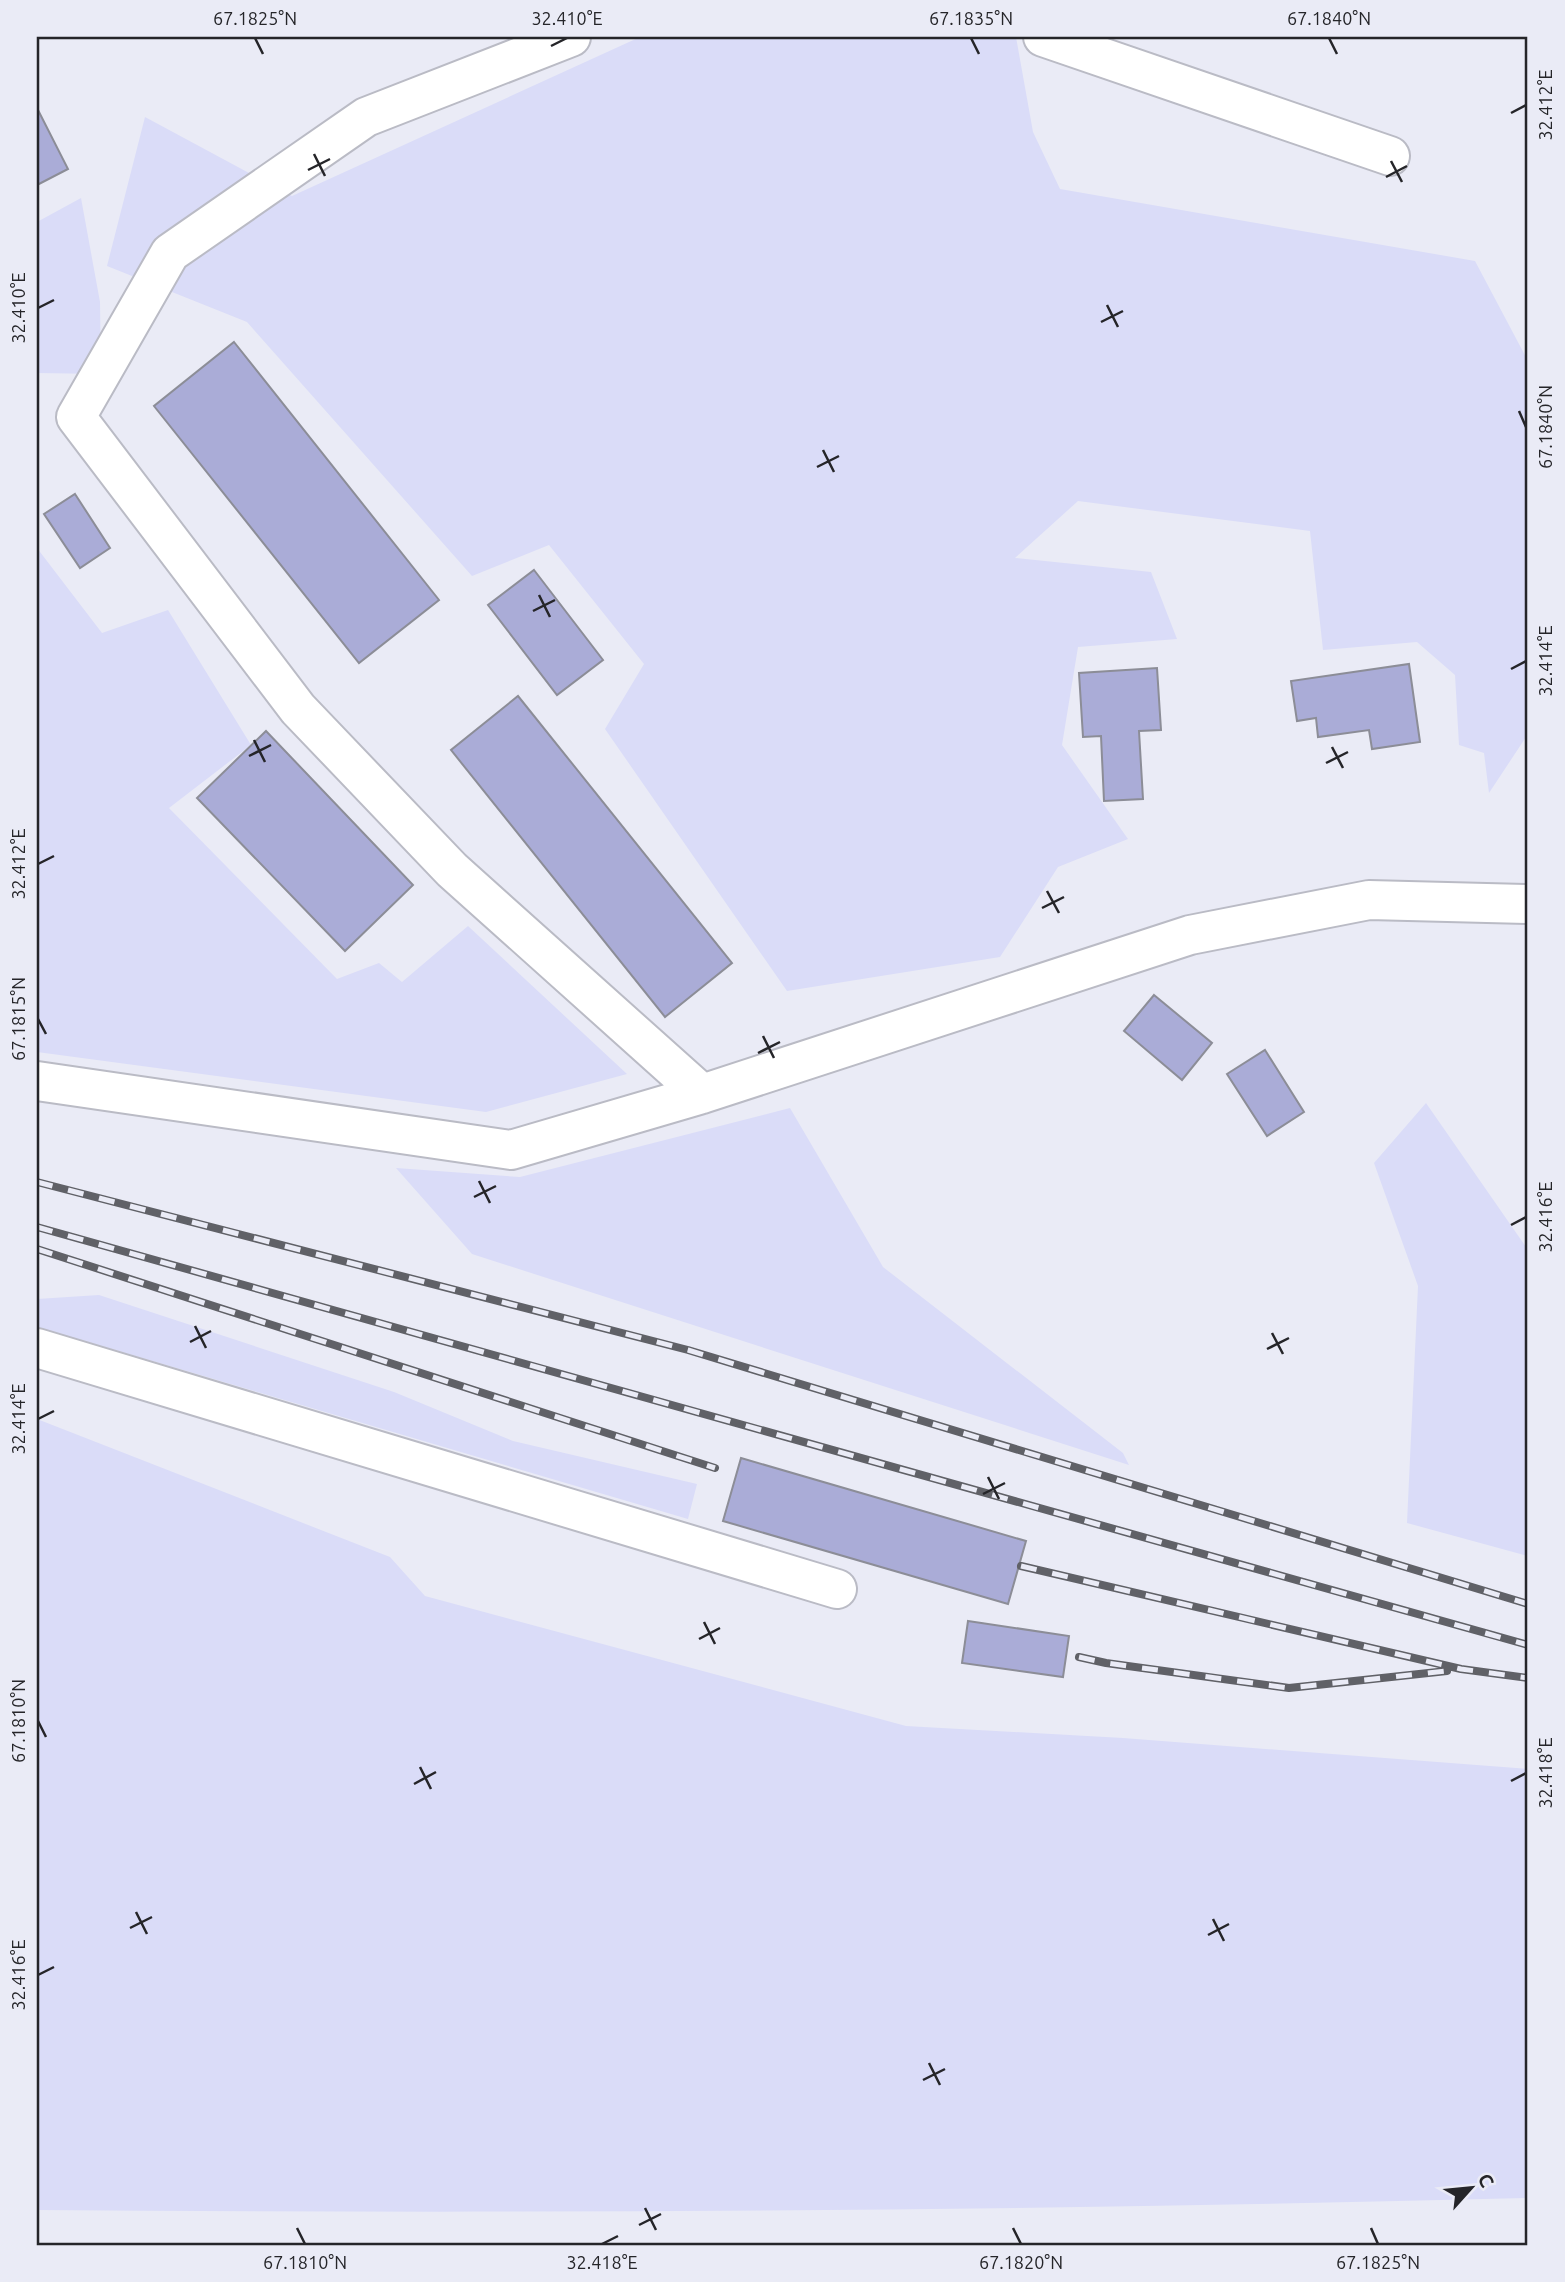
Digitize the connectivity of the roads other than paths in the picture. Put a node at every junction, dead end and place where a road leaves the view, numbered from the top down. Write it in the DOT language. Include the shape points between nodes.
graph roads {
  1 [pos="571,37"];
  2 [pos="1044,37"];
  3 [pos="1390,156"];
  4 [pos="1528,905"];
  5 [pos="37,1081"];
  6 [pos="702,1094"];
  7 [pos="37,1348"];
  8 [pos="837,1589"];
  1 -- 6 [label="lane" via="366,117 170,253 76,417 298,709 452,870"];
  2 -- 3 [label="lane"];
  4 -- 6 [label="lane" via="1369,900 1191,935"];
  5 -- 6 [label="lane" via="510,1150"];
  7 -- 8 [label="lane"];
}
